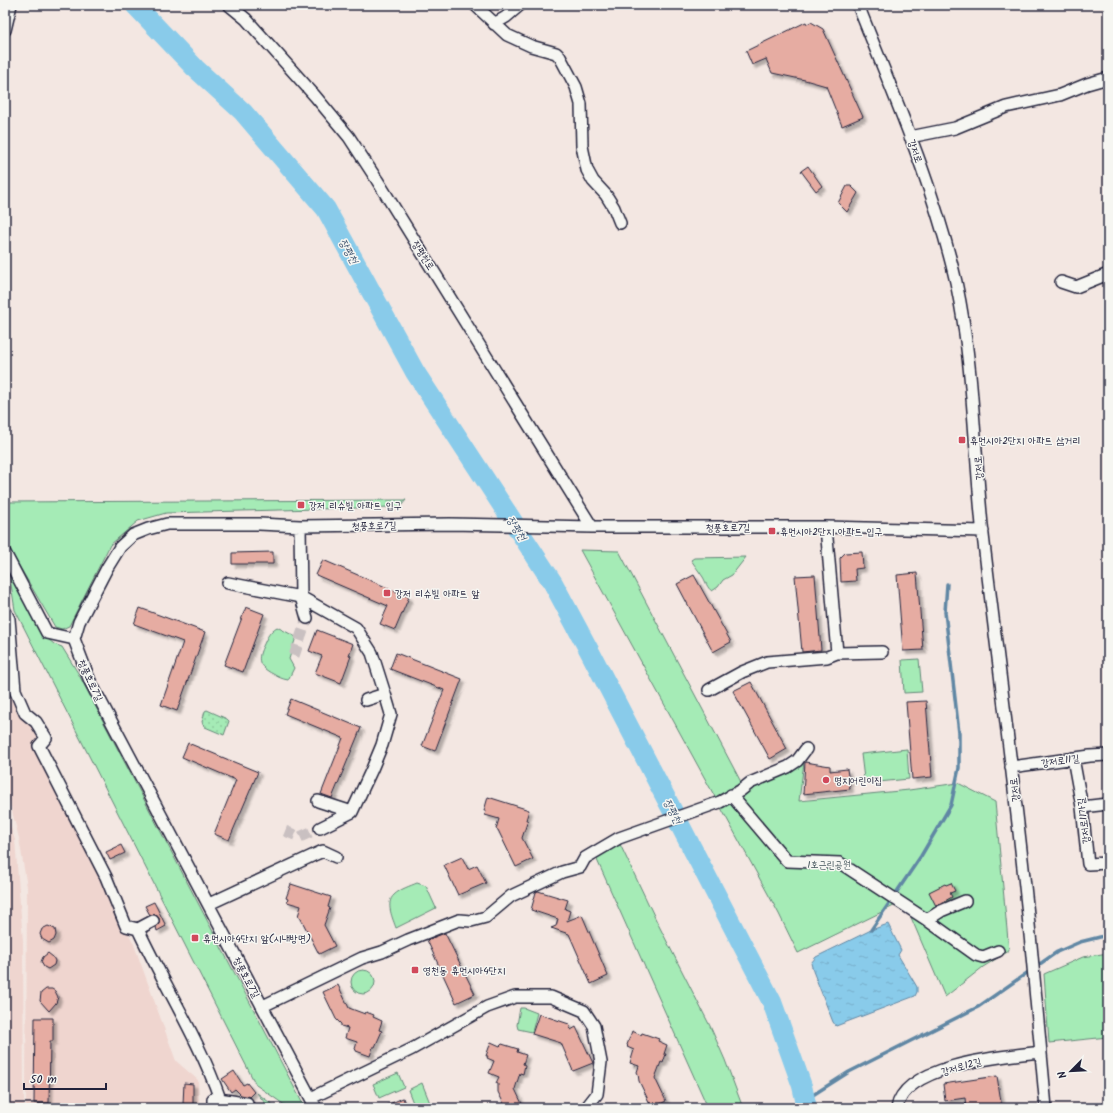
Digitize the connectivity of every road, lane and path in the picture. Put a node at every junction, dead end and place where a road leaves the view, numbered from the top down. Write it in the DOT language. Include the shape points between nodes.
graph roads {
  1 [pos="11,5"];
  2 [pos="229,5"];
  3 [pos="475,5"];
  4 [pos="520,5"];
  5 [pos="858,5"];
  6 [pos="494,24"];
  7 [pos="5,30"];
  8 [pos="1108,78"];
  9 [pos="910,137"];
  10 [pos="620,223"];
  11 [pos="1108,274"];
  12 [pos="1061,282"];
  13 [pos="300,526"];
  14 [pos="592,527"];
  15 [pos="826,527"];
  16 [pos="983,531"];
  17 [pos="5,553"];
  18 [pos="228,583"];
  19 [pos="301,597"];
  20 [pos="5,611"];
  21 [pos="307,618"];
  22 [pos="74,639"];
  23 [pos="882,652"];
  24 [pos="837,654"];
  25 [pos="709,690"];
  26 [pos="385,694"];
  27 [pos="366,700"];
  28 [pos="806,749"];
  29 [pos="1108,755"];
  30 [pos="1073,758"];
  31 [pos="1011,767"];
  32 [pos="731,795"];
  33 [pos="318,801"];
  34 [pos="1108,804"];
  35 [pos="1082,807"];
  36 [pos="352,812"];
  37 [pos="320,828"];
  38 [pos="336,857"];
  39 [pos="1108,864"];
  40 [pos="965,901"];
  41 [pos="208,904"];
  42 [pos="927,920"];
  43 [pos="153,921"];
  44 [pos="138,929"];
  45 [pos="998,951"];
  46 [pos="262,1006"];
  47 [pos="1041,1052"];
  48 [pos="220,1099"];
  49 [pos="314,1103"];
  50 [pos="248,1106"];
  51 [pos="213,1108"];
  52 [pos="586,1108"];
  53 [pos="897,1108"];
  54 [pos="1046,1108"];
  1 -- 7 [label="street"];
  2 -- 14 [label="street, 장평천로" via="251,25 349,137"];
  3 -- 6 [label="street"];
  4 -- 6 [label="street"];
  5 -- 9 [label="street, 강저로"];
  6 -- 10 [label="street" via="507,35 531,46 556,53 566,66 581,104 582,146 587,170 610,202"];
  8 -- 9 [label="street" via="1060,95 1006,107 955,128"];
  9 -- 16 [label="street, 강저로" via="942,228 956,283 970,378"];
  11 -- 12 [label="street" via="1076,287"];
  13 -- 14 [label="street, 청풍호로7길" via="450,524"];
  13 -- 19 [label="street"];
  13 -- 22 [label="street, 청풍호로7길" via="167,524 148,528 133,535 120,547 107,568 79,622"];
  14 -- 15 [label="street, 청풍호로7길"];
  15 -- 16 [label="street, 청풍호로7길"];
  15 -- 24 [label="street"];
  16 -- 31 [label="street, 강저로"];
  17 -- 22 [label="street" via="47,633"];
  18 -- 19 [label="street"];
  19 -- 21 [label="street"];
  19 -- 26 [label="street" via="356,628 372,653"];
  20 -- 44 [label="street" via="9,620 15,690 25,713 36,722 46,738 39,746 106,877 126,926"];
  22 -- 41 [label="street, 청풍호로7길" via="90,681"];
  23 -- 24 [label="street"];
  24 -- 25 [label="street" via="767,662"];
  26 -- 27 [label="street"];
  26 -- 36 [label="street" via="392,714 375,763"];
  28 -- 32 [label="street" via="797,761 788,767 750,783"];
  29 -- 30 [label="street, 강저로11길"];
  30 -- 31 [label="street, 강저로11길"];
  30 -- 35 [label="street, 강저로11가길"];
  31 -- 47 [label="street, 강저로"];
  32 -- 42 [label="street" via="787,861 840,863"];
  32 -- 46 [label="street" via="720,802 619,838 585,858 580,867 557,874 511,896 486,917 471,921 459,920 362,958"];
  33 -- 36 [label="street"];
  34 -- 35 [label="street"];
  35 -- 39 [label="street, 강저로11가길" via="1088,864"];
  36 -- 37 [label="street"];
  38 -- 41 [label="street" via="323,851"];
  40 -- 42 [label="street"];
  41 -- 46 [label="street, 청풍호로7길"];
  42 -- 45 [label="street" via="976,955 983,957"];
  43 -- 44 [label="street"];
  44 -- 48 [label="street" via="214,1080"];
  46 -- 49 [label="street, 청풍호로7길"];
  47 -- 53 [label="street, 강저로12길" via="986,1058 954,1066 927,1077 910,1088 901,1097"];
  47 -- 54 [label="street"];
  48 -- 50 [label="street" via="247,1103"];
  48 -- 51 [label="street" via="213,1099"];
  49 -- 52 [label="street" via="487,1007 516,997 551,997 584,1011 594,1026 601,1062 596,1094"];
}
